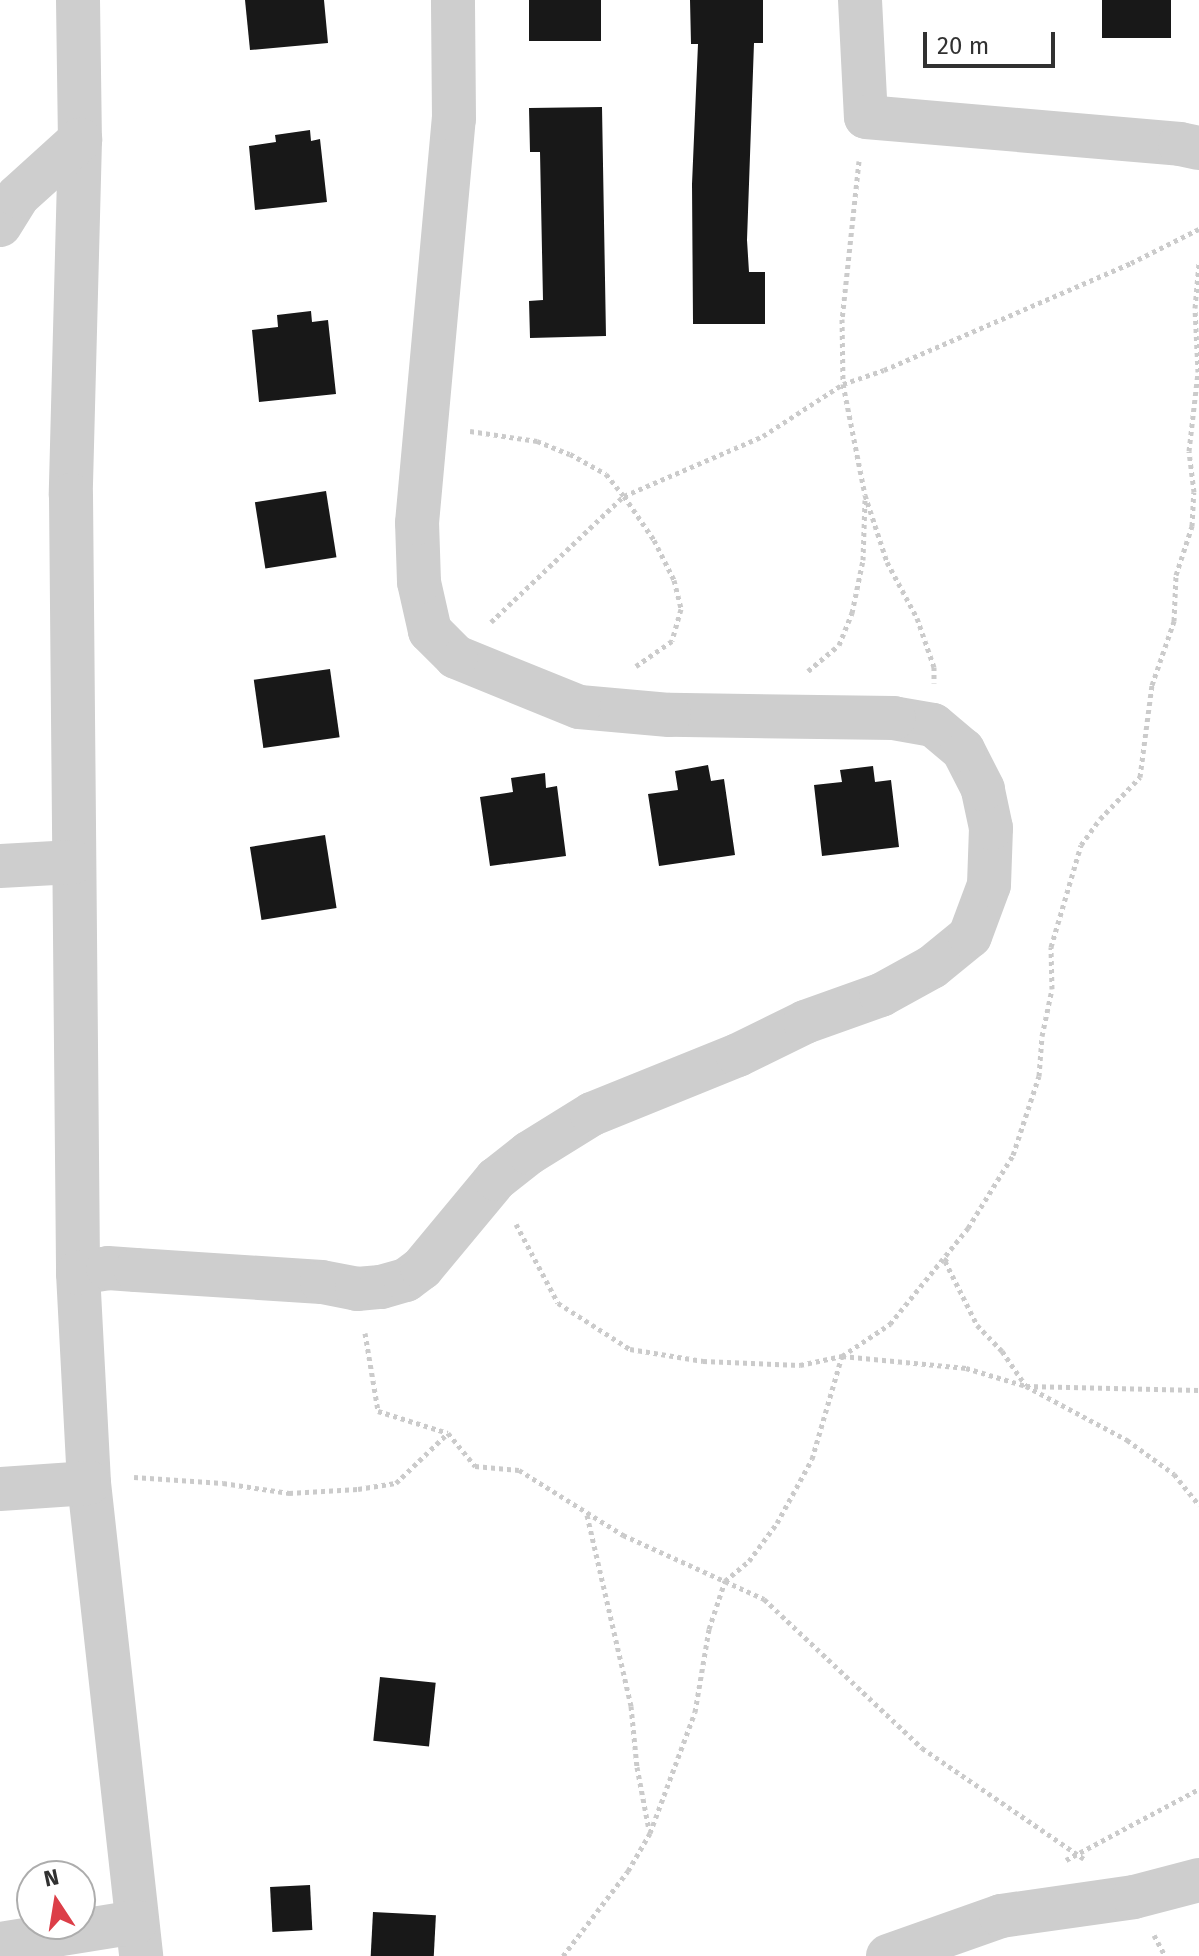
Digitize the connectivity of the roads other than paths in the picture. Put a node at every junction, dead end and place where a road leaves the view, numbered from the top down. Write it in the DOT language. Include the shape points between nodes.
graph roads {
  1 [pos="78,0"];
  2 [pos="453,0"];
  3 [pos="860,0"];
  4 [pos="80,140"];
  5 [pos="1199,148"];
  6 [pos="0,225"];
  7 [pos="73,862"];
  8 [pos="0,866"];
  9 [pos="78,1273"];
  10 [pos="89,1483"];
  11 [pos="1,1492"];
  12 [pos="1199,1880"];
  13 [pos="139,1939"];
  14 [pos="0,1944"];
  15 [pos="888,1956"];
  1 -- 4 [label="street"];
  2 -- 9 [label="street" via="454,119 417,523 419,582 430,631 456,657 579,707 669,715 894,718 933,725 963,750 983,789 991,828 989,885 970,936 932,967 881,995 592,1114 529,1153 496,1179 406,1280 357,1289 322,1282 108,1268"];
  3 -- 5 [label="street" via="866,117"];
  4 -- 6 [label="street" via="18,196"];
  4 -- 7 [label="street" via="71,495"];
  7 -- 8 [label="street"];
  7 -- 9 [label="street"];
  9 -- 10 [label="street"];
  10 -- 11 [label="street"];
  10 -- 13 [label="street"];
  12 -- 15 [label="street" via="1134,1897 1001,1916"];
  13 -- 14 [label="street"];
}
